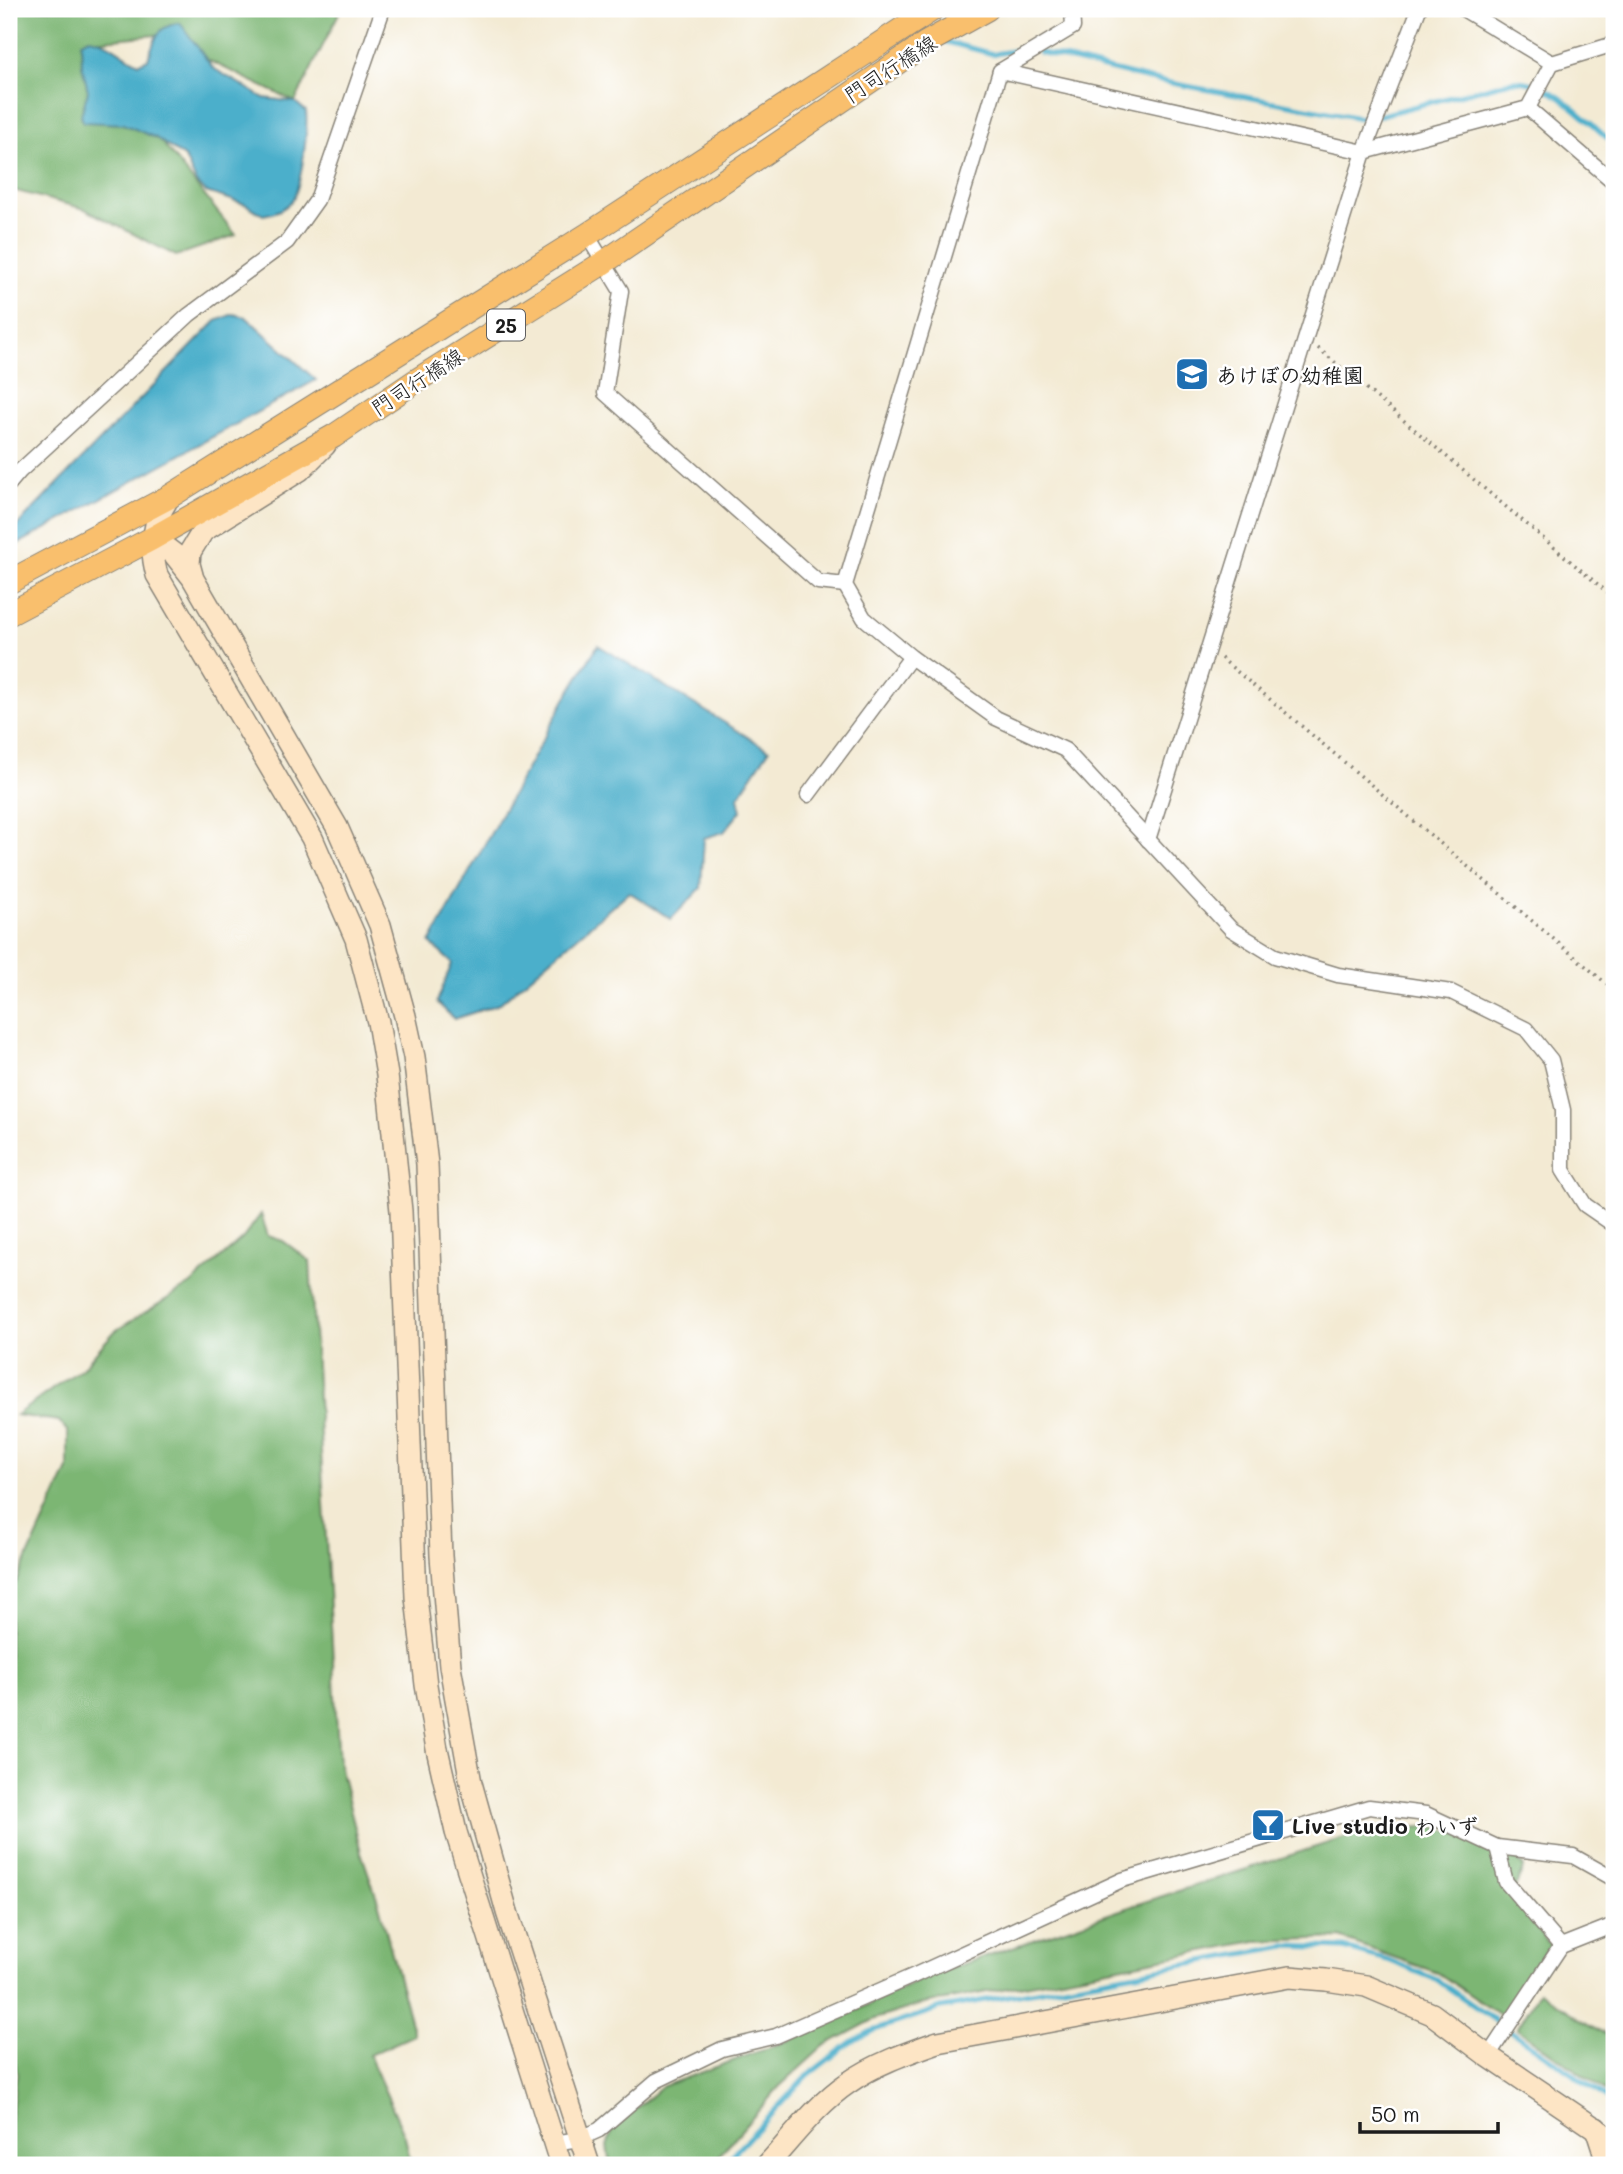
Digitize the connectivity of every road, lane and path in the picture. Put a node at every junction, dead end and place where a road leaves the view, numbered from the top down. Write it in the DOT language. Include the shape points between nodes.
graph roads {
  1 [pos="383,9"];
  2 [pos="933,9"];
  3 [pos="986,9"];
  4 [pos="1072,9"];
  5 [pos="1419,9"];
  6 [pos="1463,9"];
  7 [pos="1614,44"];
  8 [pos="1552,63"];
  9 [pos="1000,71"];
  10 [pos="1528,108"];
  11 [pos="1364,152"];
  12 [pos="1614,182"];
  13 [pos="587,235"];
  14 [pos="603,263"];
  15 [pos="1306,338"];
  16 [pos="334,436"];
  17 [pos="9,484"];
  18 [pos="169,497"];
  19 [pos="153,538"];
  20 [pos="104,563"];
  21 [pos="192,577"];
  22 [pos="9,582"];
  23 [pos="845,585"];
  24 [pos="163,588"];
  25 [pos="9,597"];
  26 [pos="1614,598"];
  27 [pos="9,614"];
  28 [pos="1209,648"];
  29 [pos="911,657"];
  30 [pos="808,795"];
  31 [pos="1148,840"];
  32 [pos="1614,989"];
  33 [pos="1614,1225"];
  34 [pos="1497,1847"];
  35 [pos="1614,1879"];
  36 [pos="1614,1925"];
  37 [pos="1561,1946"];
  38 [pos="1488,2056"];
  39 [pos="1596,2128"];
  40 [pos="579,2139"];
  41 [pos="1614,2141"];
  42 [pos="554,2143"];
  43 [pos="561,2165"];
  44 [pos="589,2165"];
  45 [pos="767,2165"];
  46 [pos="1608,2165"];
  1 -- 17 [label="street" via="317,200 287,242 189,314"];
  2 -- 13 [label="main road, 門司行橋線 / 25"];
  3 -- 14 [label="main road, 門司行橋線 / 25" via="926,43"];
  4 -- 9 [label="street" via="1073,27"];
  5 -- 11 [label="street"];
  6 -- 8 [label="street"];
  7 -- 8 [label="street"];
  8 -- 10 [label="street"];
  9 -- 11 [label="street"];
  9 -- 23 [label="street"];
  10 -- 11 [label="street"];
  10 -- 12 [label="street"];
  11 -- 15 [label="street"];
  13 -- 14 [label="street"];
  13 -- 18 [label="main road, 門司行橋線 / 25"];
  14 -- 16 [label="main road, 門司行橋線 / 25"];
  14 -- 23 [label="street" via="621,291 605,393 818,582"];
  15 -- 26 [label="path"];
  15 -- 28 [label="street"];
  16 -- 19 [label="main road, 門司行橋線 / 25"];
  16 -- 21 [label="street" via="300,470 203,531 190,552"];
  18 -- 19 [label="street"];
  18 -- 22 [label="main road, 門司行橋線 / 25"];
  19 -- 20 [label="main road, 門司行橋線 / 25"];
  19 -- 21 [label="street" via="174,554"];
  19 -- 24 [label="street" via="153,562"];
  19 -- 25 [label="main road" via="123,538"];
  20 -- 24 [label="street" via="118,560 142,567"];
  20 -- 27 [label="main road, 門司行橋線 / 25"];
  21 -- 40 [label="street" via="337,827 380,925 405,1016 427,1164 441,1556 457,1712 486,1843"];
  23 -- 29 [label="street" via="864,618"];
  24 -- 42 [label="street" via="312,838 356,939 378,1022 401,1211 416,1584 426,1685 456,1832"];
  28 -- 31 [label="street"];
  28 -- 32 [label="path"];
  29 -- 30 [label="street"];
  29 -- 31 [label="street" via="996,718 1065,750"];
  31 -- 33 [label="street" via="1231,929 1275,956 1338,975 1451,992 1525,1029 1551,1060 1563,1110 1563,1170 1585,1205"];
  34 -- 35 [label="street" via="1573,1857"];
  34 -- 37 [label="street" via="1506,1882"];
  34 -- 40 [label="street" via="1426,1814 1369,1807 1122,1880 776,2036 722,2049 656,2081 599,2130"];
  36 -- 37 [label="street"];
  37 -- 38 [label="street"];
  38 -- 39 [label="street"];
  38 -- 45 [label="street" via="1433,2014 1366,1986 1289,1977 938,2042 887,2060 847,2083"];
  39 -- 41 [label="street"];
  39 -- 46 [label="street"];
  40 -- 42 [label="street"];
  40 -- 44 [label="street"];
  42 -- 43 [label="street"];
}
